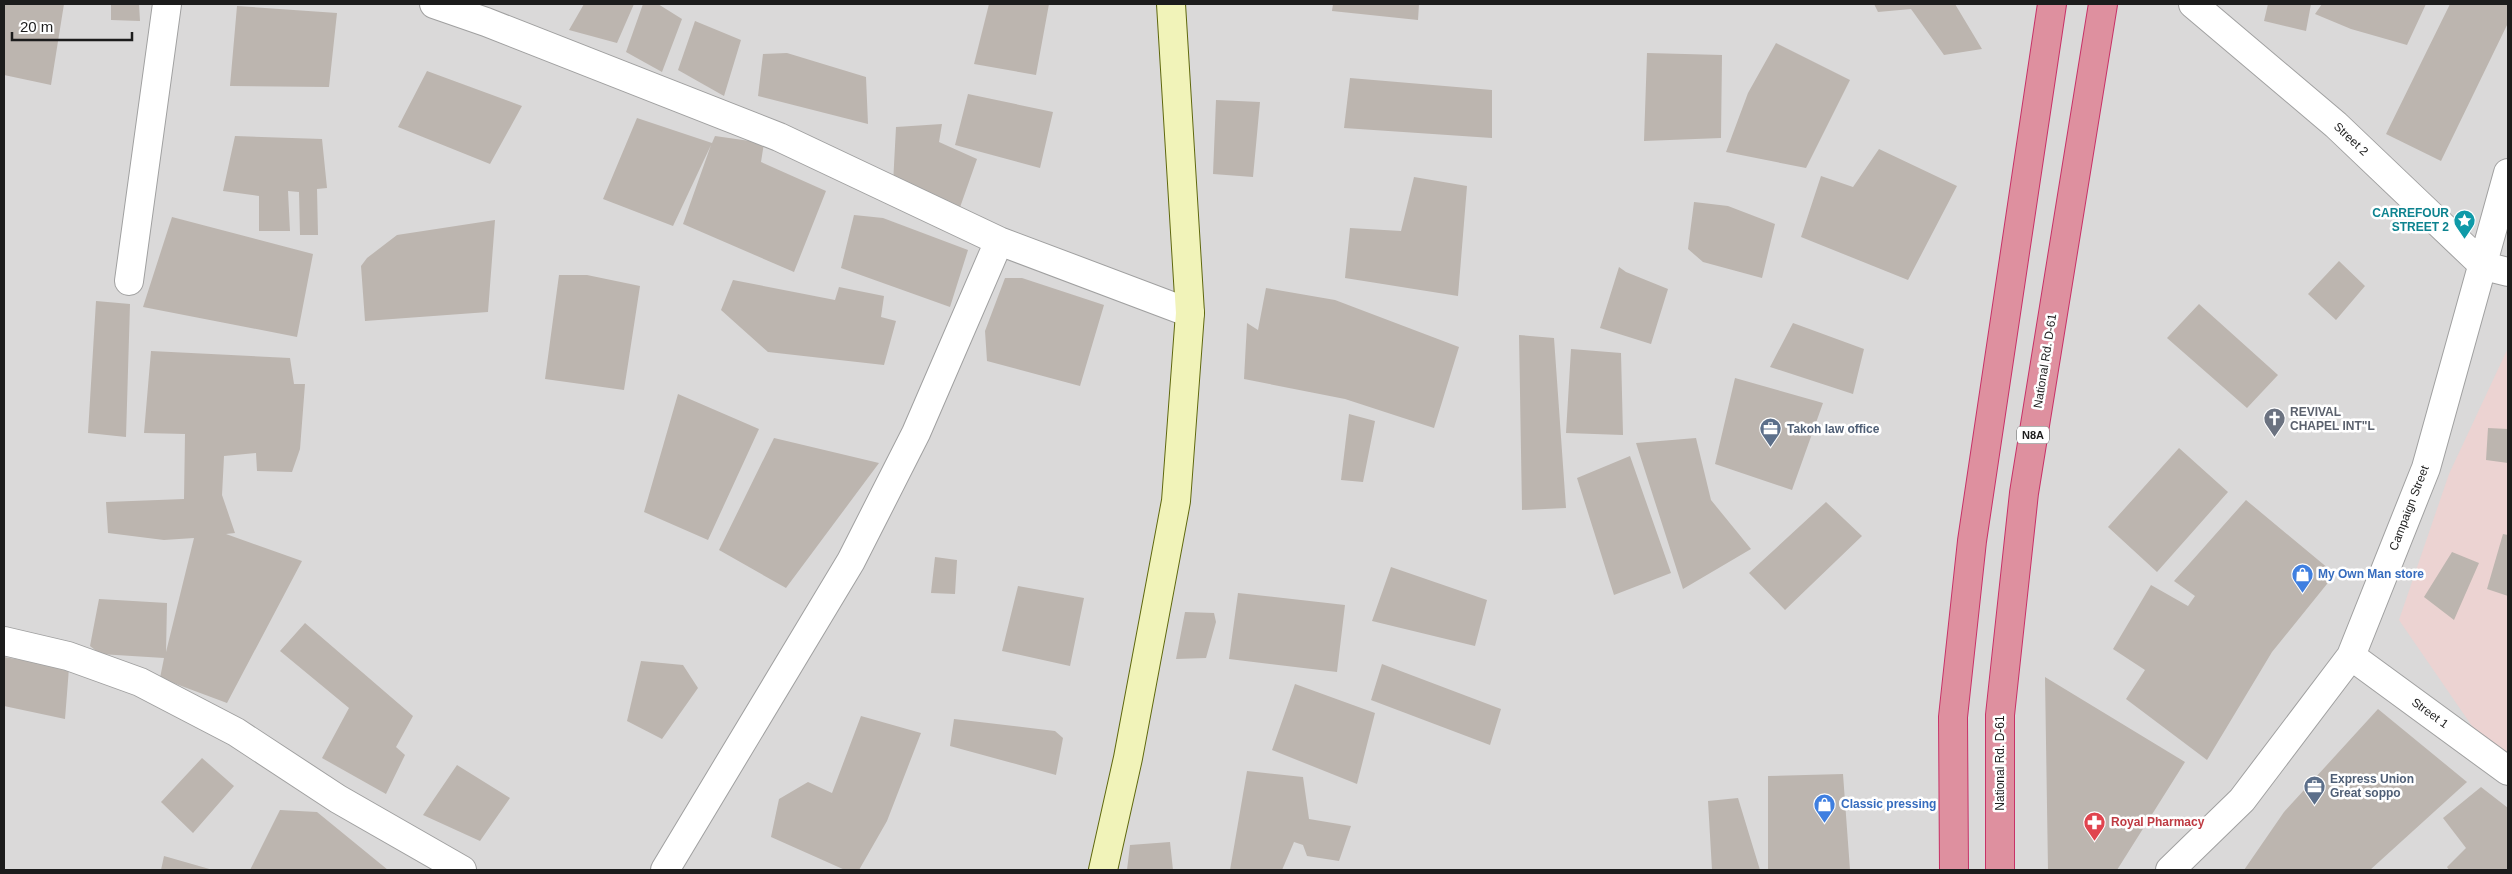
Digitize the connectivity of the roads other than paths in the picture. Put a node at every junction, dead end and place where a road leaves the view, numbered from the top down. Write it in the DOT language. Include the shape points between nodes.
graph roads {
  1 [pos="167,4"];
  2 [pos="434,4"];
  3 [pos="1171,4"];
  4 [pos="2052,4"];
  5 [pos="2103,4"];
  6 [pos="2193,4"];
  7 [pos="2508,172"];
  8 [pos="999,241"];
  9 [pos="2496,269"];
  10 [pos="129,281"];
  11 [pos="1190,313"];
  12 [pos="4,641"];
  13 [pos="2351,656"];
  14 [pos="2508,771"];
  15 [pos="462,870"];
  16 [pos="665,870"];
  17 [pos="1103,870"];
  18 [pos="1954,870"];
  19 [pos="2000,870"];
  20 [pos="2170,870"];
  1 -- 10 [label="street"];
  2 -- 8 [label="street" via="779,137"];
  3 -- 11 [label="street"];
  4 -- 18 [label="highway" via="1971,550 1953,717"];
  5 -- 19 [label="highway, National Rd. D-61 / N8A" via="2024,493 2000,715"];
  6 -- 9 [label="street, Street 2" via="2336,125"];
  7 -- 9 [label="street, Campaign Street"];
  8 -- 11 [label="street"];
  8 -- 16 [label="street" via="916,433 851,561"];
  9 -- 13 [label="street, Campaign Street" via="2426,468"];
  11 -- 17 [label="street" via="1176,502 1128,758"];
  12 -- 15 [label="street" via="68,656 140,682 236,732 338,799"];
  13 -- 14 [label="street, Street 1"];
  13 -- 20 [label="street, Campaign Street" via="2242,800"];
}
